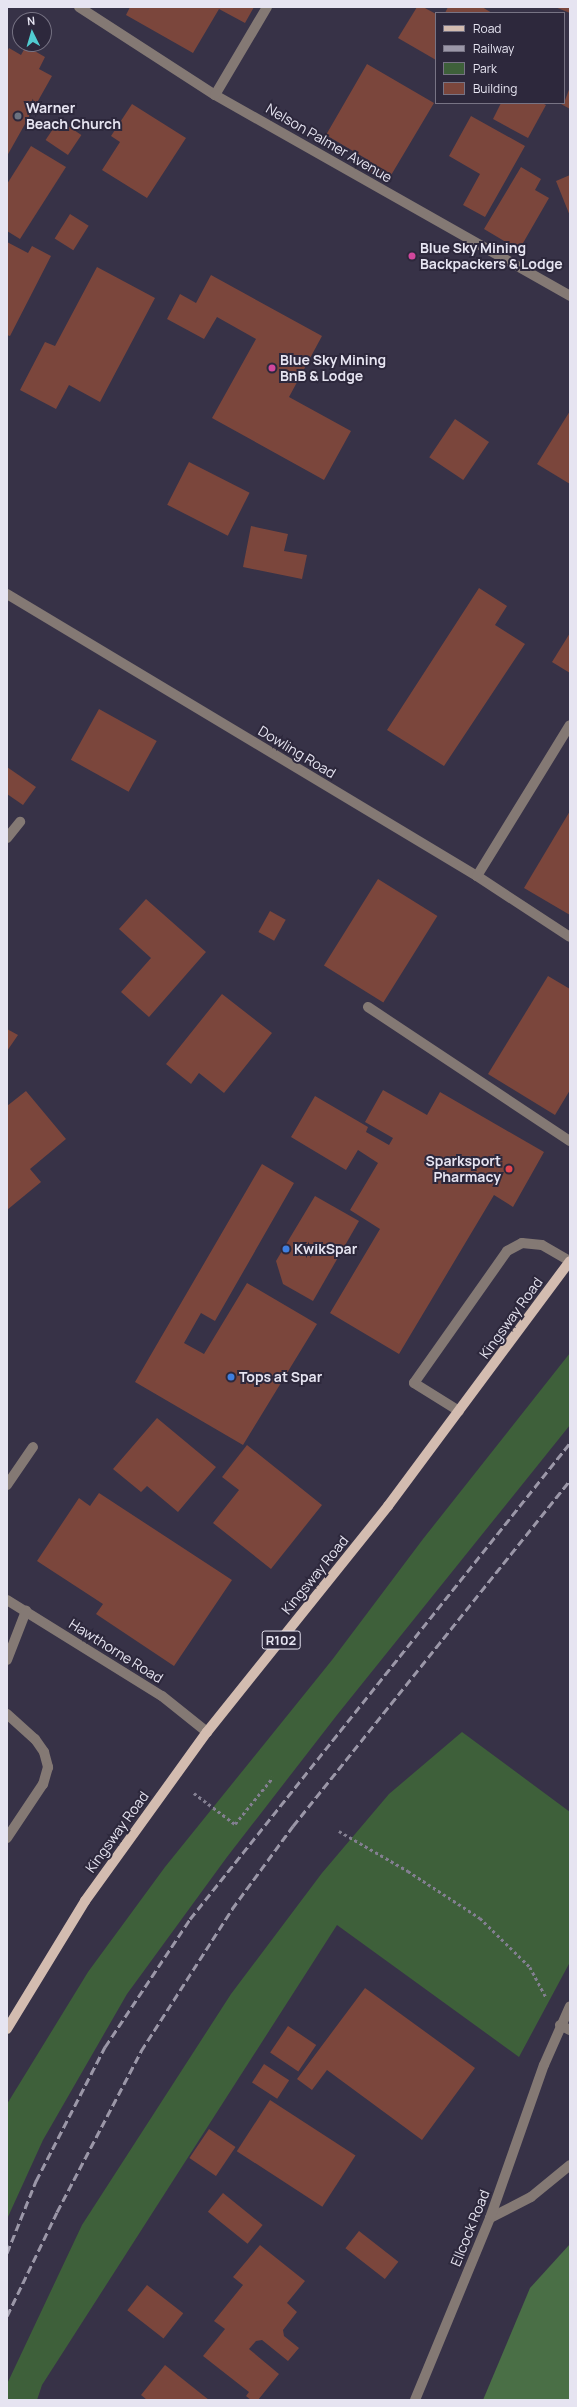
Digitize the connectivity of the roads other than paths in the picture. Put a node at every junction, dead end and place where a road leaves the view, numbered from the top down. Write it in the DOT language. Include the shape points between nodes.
graph roads {
  1 [pos="79,7"];
  2 [pos="267,7"];
  3 [pos="215,95"];
  4 [pos="570,296"];
  5 [pos="7,594"];
  6 [pos="570,725"];
  7 [pos="20,822"];
  8 [pos="7,838"];
  9 [pos="477,876"];
  10 [pos="570,937"];
  11 [pos="368,1007"];
  12 [pos="570,1141"];
  13 [pos="570,1261"];
  14 [pos="459,1411"];
  15 [pos="33,1447"];
  16 [pos="7,1485"];
  17 [pos="7,1600"];
  18 [pos="26,1611"];
  19 [pos="7,1660"];
  20 [pos="7,1714"];
  21 [pos="207,1732"];
  22 [pos="7,1838"];
  23 [pos="570,2006"];
  24 [pos="560,2025"];
  25 [pos="7,2029"];
  26 [pos="570,2030"];
  27 [pos="570,2165"];
  28 [pos="490,2218"];
  29 [pos="415,2400"];
  1 -- 3 [label="street, Nelson Palmer Avenue"];
  2 -- 3 [label="street"];
  3 -- 4 [label="street, Nelson Palmer Avenue"];
  5 -- 9 [label="street, Dowling Road"];
  6 -- 9 [label="street"];
  7 -- 8 [label="street"];
  9 -- 10 [label="street, Dowling Road"];
  11 -- 12 [label="street"];
  13 -- 14 [label="main road, Kingsway Road / R102"];
  13 -- 14 [label="street" via="542,1245 522,1243 506,1252 414,1383"];
  14 -- 21 [label="main road, Kingsway Road / R102" via="388,1506"];
  15 -- 16 [label="street"];
  17 -- 18 [label="street, Hawthorne Road"];
  18 -- 19 [label="street"];
  18 -- 21 [label="street, Hawthorne Road" via="162,1696"];
  20 -- 22 [label="street" via="35,1740 44,1752 48,1767 43,1784"];
  21 -- 25 [label="main road, Kingsway Road / R102" via="85,1901"];
  23 -- 24 [label="street, Ellcock Road"];
  24 -- 26 [label="street"];
  24 -- 28 [label="street, Ellcock Road"];
  27 -- 28 [label="street" via="531,2197"];
  28 -- 29 [label="street, Ellcock Road"];
}
